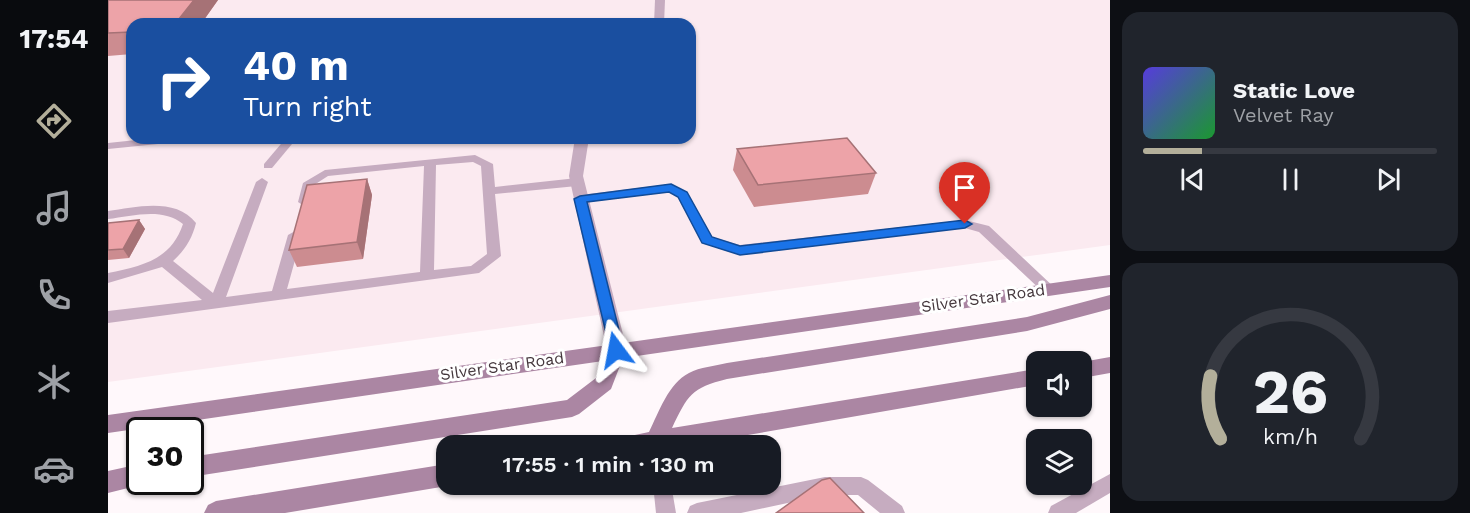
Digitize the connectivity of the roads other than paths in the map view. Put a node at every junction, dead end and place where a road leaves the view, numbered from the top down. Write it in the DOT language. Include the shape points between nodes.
graph roads {
  1 [pos="660,0"];
  2 [pos="660,18"];
  3 [pos="128,144"];
  4 [pos="287,144"];
  5 [pos="581,144"];
  6 [pos="108,146"];
  7 [pos="429,163"];
  8 [pos="268,166"];
  9 [pos="262,182"];
  10 [pos="489,191"];
  11 [pos="579,191"];
  12 [pos="108,215"];
  13 [pos="165,262"];
  14 [pos="427,276"];
  15 [pos="108,278"];
  16 [pos="1110,280"];
  17 [pos="1048,289"];
  18 [pos="278,295"];
  19 [pos="1110,302"];
  20 [pos="216,303"];
  21 [pos="108,317"];
  22 [pos="616,350"];
  23 [pos="1110,365"];
  24 [pos="1092,368"];
  25 [pos="1026,379"];
  26 [pos="108,423"];
  27 [pos="660,435"];
  28 [pos="702,435"];
  29 [pos="204,465"];
  30 [pos="436,477"];
  31 [pos="126,478"];
  32 [pos="108,483"];
  33 [pos="1110,483"];
  34 [pos="664,495"];
  35 [pos="216,513"];
  36 [pos="666,513"];
  37 [pos="697,513"];
  38 [pos="895,513"];
  39 [pos="1058,513"];
  1 -- 2 [label="street"];
  3 -- 6 [label="lane"];
  4 -- 8 [label="lane"];
  5 -- 11 [label="street" via="576,176"];
  7 -- 10 [label="lane" via="474,158 487,164"];
  7 -- 14 [label="lane"];
  7 -- 18 [label="lane" via="325,173 309,183"];
  9 -- 20 [label="lane"];
  10 -- 11 [label="lane"];
  10 -- 14 [label="lane" via="494,256 474,270"];
  11 -- 17 [label="lane" via="671,188 683,195 707,240 740,250 965,224 984,229"];
  11 -- 22 [label="street"];
  12 -- 13 [label="lane" via="164,210 183,214 190,224 188,236"];
  13 -- 15 [label="lane"];
  13 -- 20 [label="lane"];
  14 -- 18 [label="lane"];
  16 -- 17 [label="main road, Silver Star Road"];
  17 -- 22 [label="main road, Silver Star Road"];
  18 -- 20 [label="lane"];
  19 -- 27 [label="main road" via="1027,324 695,379 676,398"];
  20 -- 21 [label="lane"];
  22 -- 26 [label="main road, Silver Star Road"];
  22 -- 29 [label="main road" via="604,383 572,408"];
  23 -- 24 [label="main road"];
  25 -- 28 [label="main road"];
  30 -- 35 [label="main road"];
  31 -- 32 [label="main road"];
  33 -- 39 [label="lane"];
  34 -- 36 [label="lane"];
  37 -- 38 [label="lane" via="825,486 861,486"];
}
